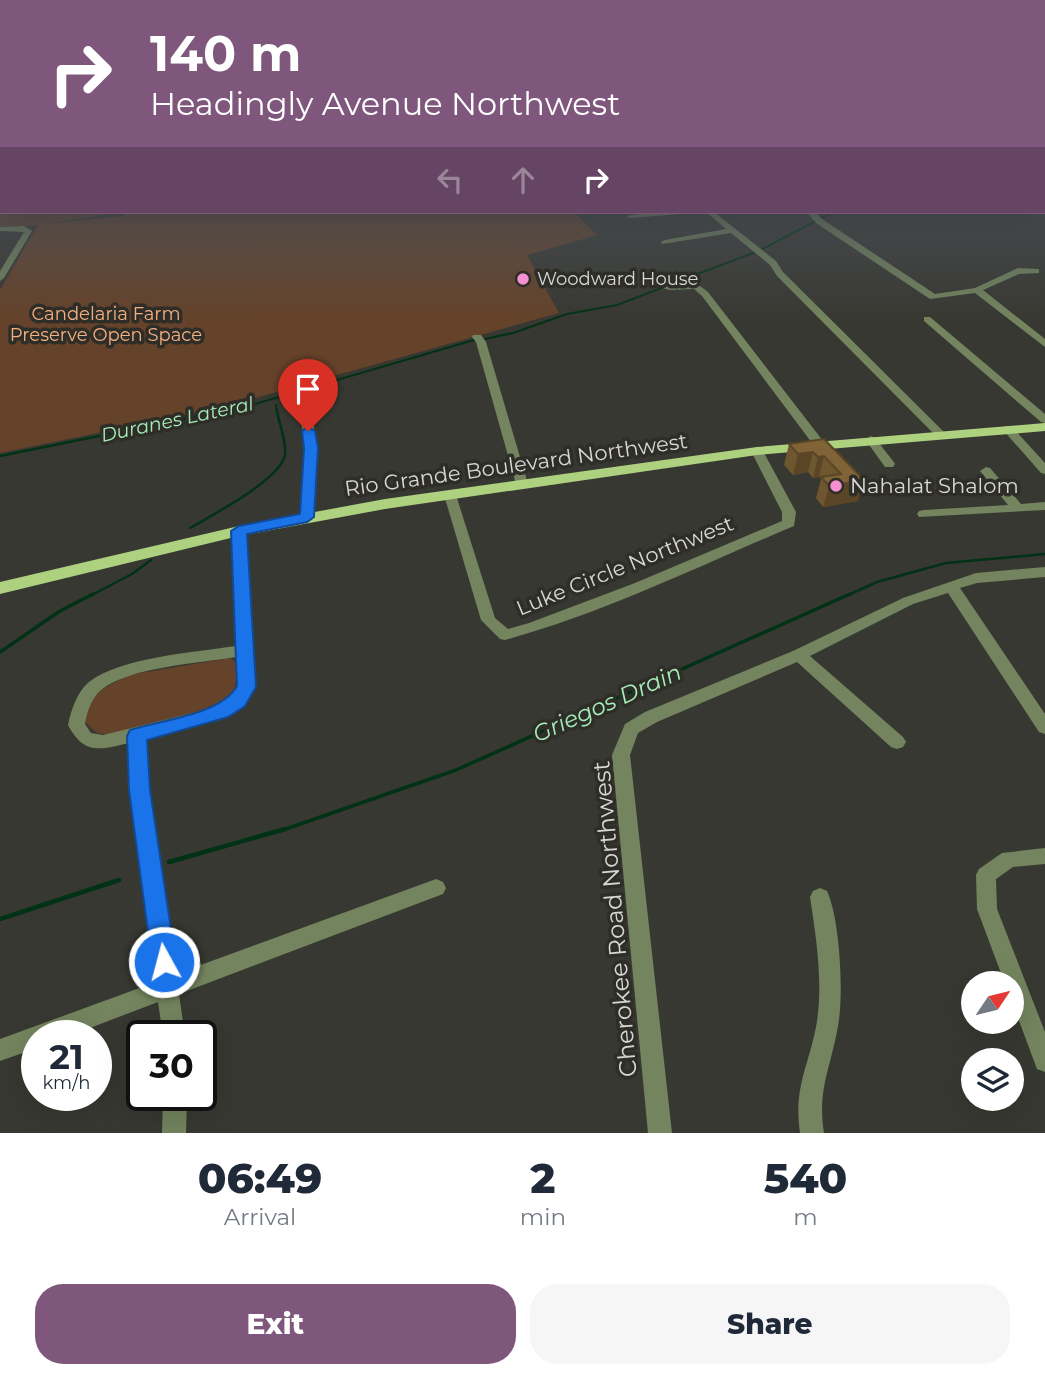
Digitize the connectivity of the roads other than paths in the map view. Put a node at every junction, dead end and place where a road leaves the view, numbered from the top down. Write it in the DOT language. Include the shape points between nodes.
graph roads {
  1 [pos="655,214"];
  2 [pos="712,214"];
  3 [pos="813,214"];
  4 [pos="630,216"];
  5 [pos="0,229"];
  6 [pos="732,230"];
  7 [pos="665,242"];
  8 [pos="1036,271"];
  9 [pos="0,278"];
  10 [pos="663,285"];
  11 [pos="977,290"];
  12 [pos="927,319"];
  13 [pos="477,337"];
  14 [pos="1045,344"];
  15 [pos="306,414"];
  16 [pos="1045,420"];
  17 [pos="1045,427"];
  18 [pos="1008,429"];
  19 [pos="941,435"];
  20 [pos="871,440"];
  21 [pos="819,444"];
  22 [pos="757,451"];
  23 [pos="889,464"];
  24 [pos="1045,470"];
  25 [pos="986,471"];
  26 [pos="522,484"];
  27 [pos="450,495"];
  28 [pos="1045,506"];
  29 [pos="1017,507"];
  30 [pos="924,514"];
  31 [pos="307,517"];
  32 [pos="239,531"];
  33 [pos="1045,572"];
  34 [pos="951,586"];
  35 [pos="0,588"];
  36 [pos="245,650"];
  37 [pos="799,655"];
  38 [pos="1045,727"];
  39 [pos="137,736"];
  40 [pos="897,742"];
  41 [pos="1045,856"];
  42 [pos="436,888"];
  43 [pos="820,897"];
  44 [pos="167,989"];
  45 [pos="82,1020"];
  46 [pos="172,1020"];
  47 [pos="21,1043"];
  48 [pos="0,1051"];
  49 [pos="1045,1061"];
  50 [pos="175,1111"];
  51 [pos="174,1133"];
  52 [pos="660,1133"];
  53 [pos="812,1133"];
  1 -- 4 [label="street"];
  2 -- 6 [label="street"];
  3 -- 11 [label="street" via="933,297"];
  5 -- 9 [label="street" via="28,231"];
  6 -- 7 [label="street"];
  6 -- 19 [label="street" via="774,263"];
  8 -- 11 [label="street" via="1018,271"];
  10 -- 21 [label="street" via="696,286 705,295"];
  11 -- 14 [label="street"];
  12 -- 16 [label="street"];
  13 -- 26 [label="street"];
  15 -- 31 [label="street" via="311,448"];
  17 -- 18 [label="main road, Rio Grande Boulevard Northwest"];
  18 -- 19 [label="main road, Rio Grande Boulevard Northwest"];
  18 -- 24 [label="street"];
  19 -- 20 [label="main road, Rio Grande Boulevard Northwest"];
  20 -- 21 [label="main road, Rio Grande Boulevard Northwest"];
  20 -- 23 [label="street"];
  21 -- 22 [label="main road, Rio Grande Boulevard Northwest"];
  22 -- 26 [label="main road, Rio Grande Boulevard Northwest"];
  22 -- 27 [label="street, Luke Circle Northwest" via="789,512 789,523 617,595 505,635 488,620"];
  25 -- 29 [label="street"];
  26 -- 27 [label="main road, Rio Grande Boulevard Northwest"];
  27 -- 31 [label="main road, Rio Grande Boulevard Northwest"];
  28 -- 29 [label="street"];
  29 -- 30 [label="street"];
  31 -- 32 [label="main road, Rio Grande Boulevard Northwest"];
  32 -- 35 [label="main road, Rio Grande Boulevard Northwest"];
  32 -- 36 [label="street"];
  33 -- 34 [label="street, Cherokee Road Northwest" via="976,578"];
  34 -- 37 [label="street, Cherokee Road Northwest" via="908,601"];
  34 -- 38 [label="street"];
  36 -- 39 [label="street" via="246,687 238,701 222,712"];
  36 -- 39 [label="street" via="116,674 95,686 80,705 76,725 86,739 103,742"];
  37 -- 40 [label="street"];
  37 -- 52 [label="street, Cherokee Road Northwest" via="651,717 631,729 621,755"];
  39 -- 44 [label="street" via="139,790"];
  41 -- 49 [label="street" via="1009,859 986,875 987,909"];
  42 -- 44 [label="street"];
  43 -- 53 [label="street" via="827,940 828,1021 811,1079 808,1113"];
  44 -- 45 [label="street"];
  44 -- 46 [label="street"];
  47 -- 48 [label="street"];
  50 -- 51 [label="street"];
}
